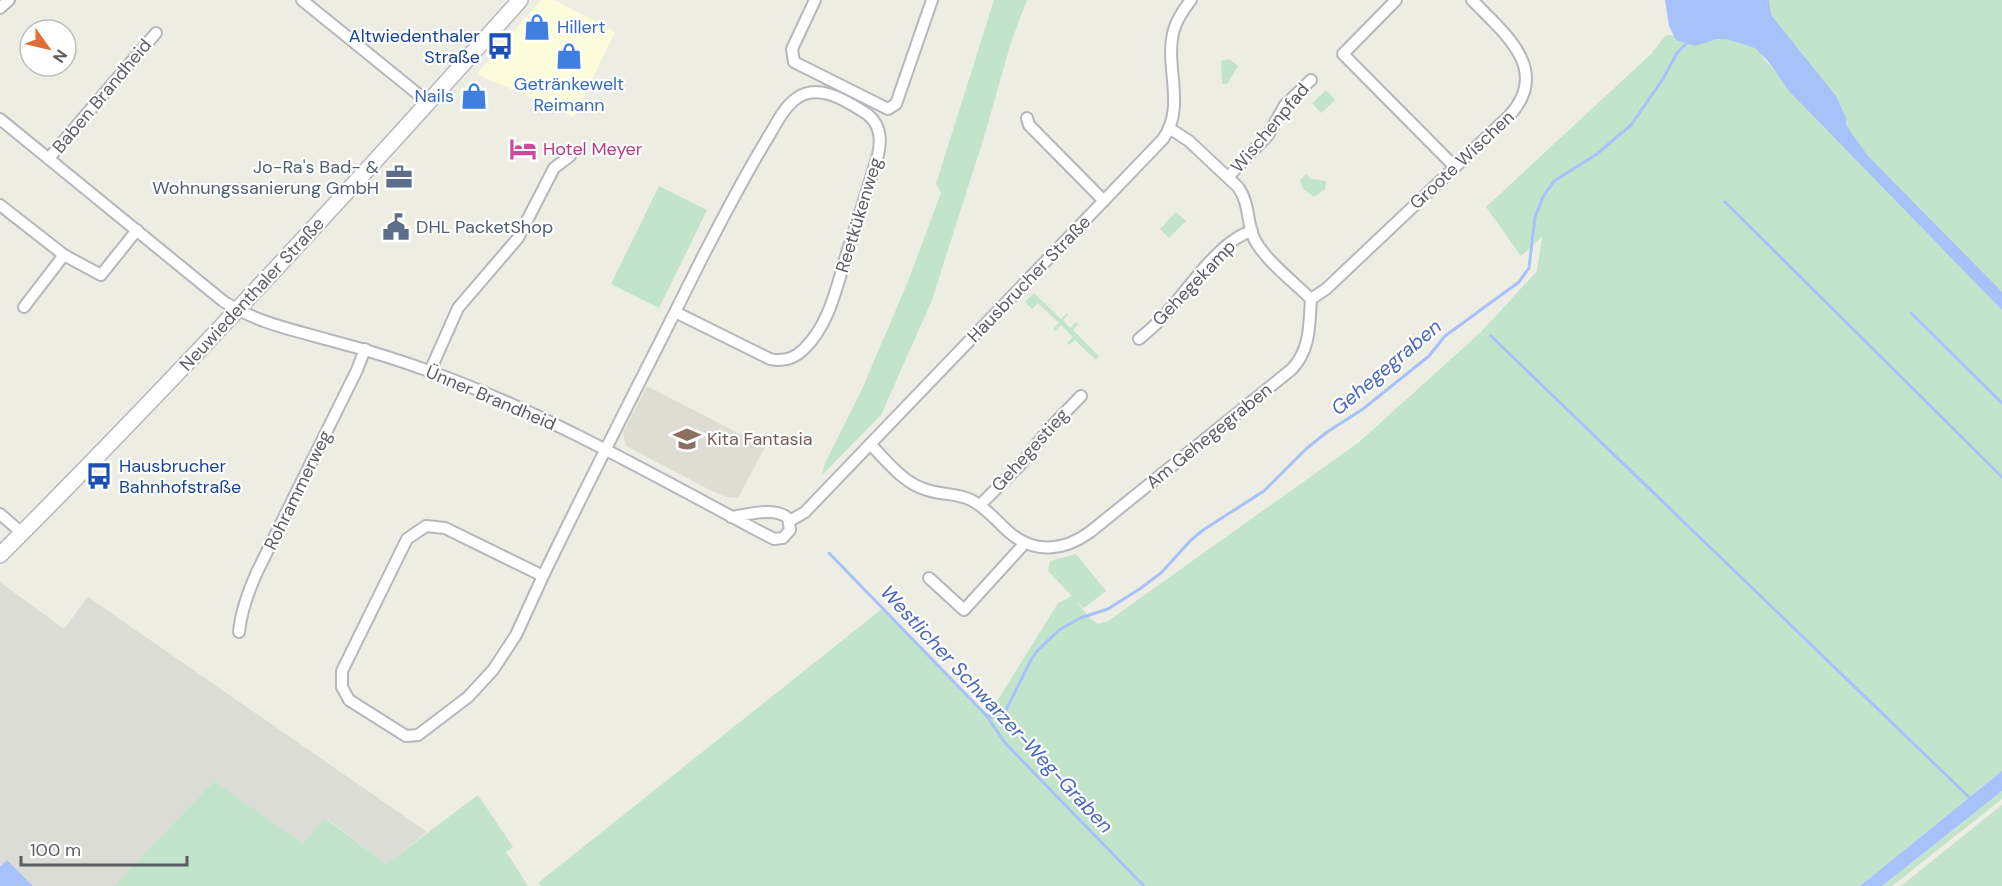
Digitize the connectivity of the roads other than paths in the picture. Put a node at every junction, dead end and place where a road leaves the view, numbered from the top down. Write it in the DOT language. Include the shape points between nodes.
graph roads {
  1 [pos="9,0"];
  2 [pos="302,0"];
  3 [pos="815,0"];
  4 [pos="932,0"];
  5 [pos="1191,0"];
  6 [pos="1396,0"];
  7 [pos="1472,0"];
  8 [pos="518,1"];
  9 [pos="0,8"];
  10 [pos="156,33"];
  11 [pos="1311,80"];
  12 [pos="429,103"];
  13 [pos="1027,118"];
  14 [pos="1,123"];
  15 [pos="1169,128"];
  16 [pos="570,156"];
  17 [pos="49,158"];
  18 [pos="1455,166"];
  19 [pos="1228,177"];
  20 [pos="1104,201"];
  21 [pos="0,205"];
  22 [pos="137,230"];
  23 [pos="1252,231"];
  24 [pos="64,255"];
  25 [pos="1311,298"];
  26 [pos="24,307"];
  27 [pos="238,310"];
  28 [pos="675,312"];
  29 [pos="1139,339"];
  30 [pos="365,350"];
  31 [pos="430,371"];
  32 [pos="1081,396"];
  33 [pos="870,444"];
  34 [pos="604,450"];
  35 [pos="980,505"];
  36 [pos="0,514"];
  37 [pos="731,517"];
  38 [pos="790,521"];
  39 [pos="22,533"];
  40 [pos="1025,543"];
  41 [pos="0,555"];
  42 [pos="543,576"];
  43 [pos="929,578"];
  44 [pos="239,632"];
  1 -- 9 [label="street"];
  2 -- 12 [label="street"];
  3 -- 4 [label="street" via="792,49 794,62 888,109 896,104"];
  5 -- 15 [label="street, Hausbrucher Straße" via="1179,18 1172,40 1174,102"];
  6 -- 18 [label="street" via="1343,54"];
  7 -- 18 [label="street, Groote Wischen" via="1516,46 1526,80 1515,111"];
  8 -- 12 [label="street, Neuwiedenthaler Straße"];
  10 -- 17 [label="street, Baben Brandheid"];
  11 -- 19 [label="street, Wischenpfad" via="1285,105 1267,137"];
  12 -- 27 [label="street, Neuwiedenthaler Straße"];
  13 -- 20 [label="street" via="1029,125"];
  14 -- 17 [label="street, Baben Brandheid"];
  15 -- 19 [label="street" via="1190,141"];
  15 -- 20 [label="street, Hausbrucher Straße"];
  16 -- 31 [label="street" via="554,168 518,238 458,308"];
  17 -- 22 [label="street, Baben Brandheid"];
  18 -- 25 [label="street, Groote Wischen" via="1326,290"];
  19 -- 23 [label="street" via="1244,196"];
  20 -- 33 [label="street, Hausbrucher Straße"];
  21 -- 24 [label="street"];
  22 -- 24 [label="street" via="101,275"];
  22 -- 27 [label="street, Baben Brandheid"];
  23 -- 25 [label="street" via="1264,253"];
  23 -- 29 [label="street, Gehegekamp" via="1222,251 1163,318"];
  24 -- 26 [label="street"];
  25 -- 40 [label="street, Am Gehegegraben" via="1308,341 1292,369 1082,538 1048,548"];
  27 -- 30 [label="street, Ünner Brandheid" via="271,324"];
  27 -- 39 [label="street, Neuwiedenthaler Straße"];
  28 -- 28 [label="street, Reetkükenweg" via="770,359 790,358 804,350 829,308 875,166 881,142 879,130 865,112 824,93 812,92 794,99 750,166"];
  28 -- 34 [label="street, Reetkükenweg"];
  30 -- 31 [label="street, Ünner Brandheid"];
  30 -- 44 [label="street, Rohrammerweg" via="257,572"];
  31 -- 34 [label="street, Ünner Brandheid" via="532,413"];
  32 -- 35 [label="street, Gehegestieg"];
  33 -- 35 [label="street" via="913,485 963,496"];
  33 -- 38 [label="street, Hausbrucher Straße" via="805,512"];
  34 -- 37 [label="street, Ünner Brandheid"];
  34 -- 42 [label="street, Reetkükenweg"];
  35 -- 40 [label="street"];
  36 -- 39 [label="street"];
  37 -- 38 [label="street" via="772,512 783,514"];
  37 -- 38 [label="street, Ünner Brandheid" via="777,540 787,537"];
  39 -- 41 [label="street, Neuwiedenthaler Straße"];
  40 -- 43 [label="street" via="963,610"];
  42 -- 42 [label="street, Reetkükenweg" via="516,635 493,670 468,698 418,735 406,736 349,700 342,687 342,670 407,539 426,526 445,528"];
}
